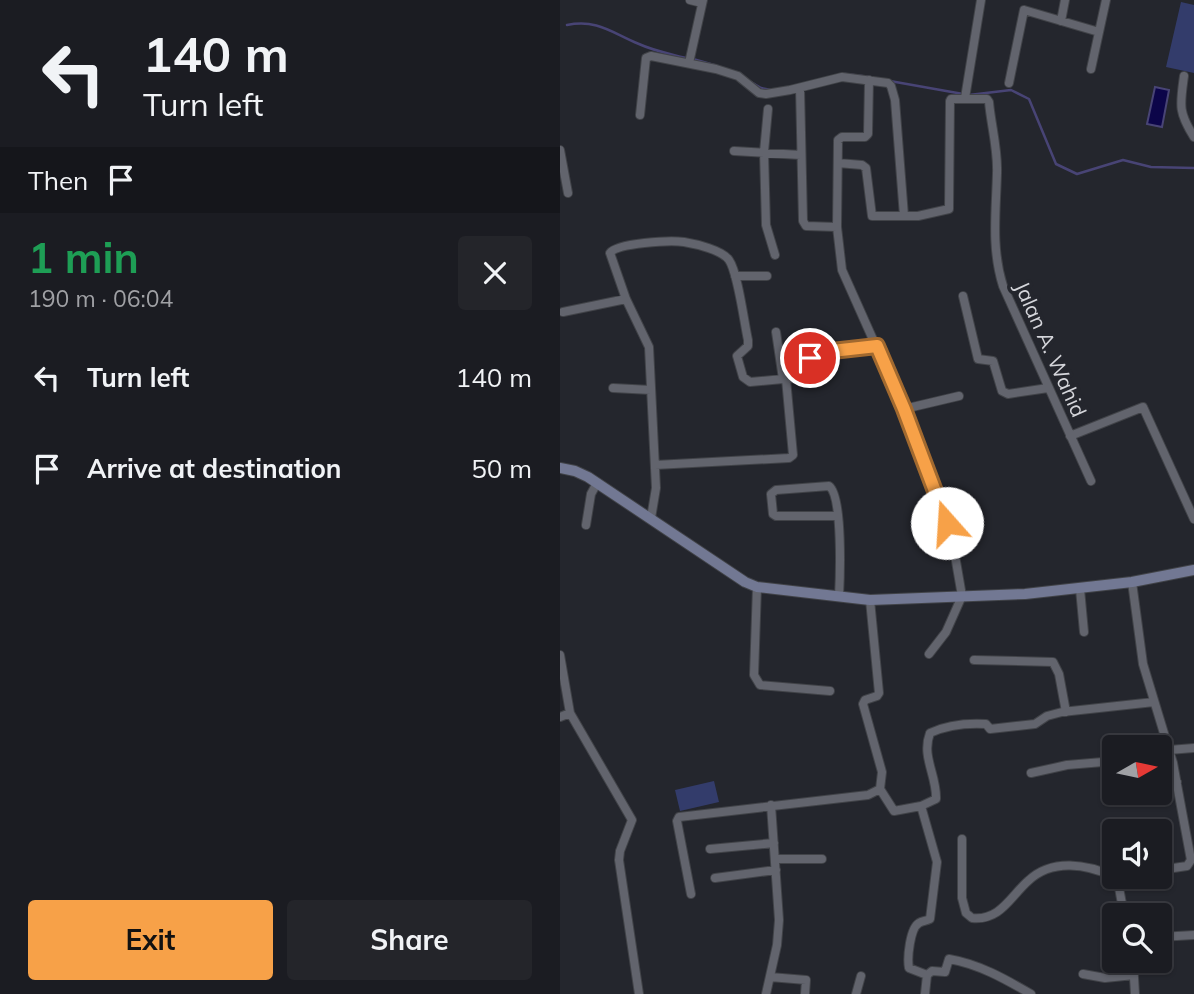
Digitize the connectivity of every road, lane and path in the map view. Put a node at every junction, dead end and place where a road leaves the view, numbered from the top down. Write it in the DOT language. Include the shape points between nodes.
graph roads {
  1 [pos="690,0"];
  2 [pos="981,0"];
  3 [pos="1065,0"];
  4 [pos="1107,0"];
  5 [pos="703,2"];
  6 [pos="1061,21"];
  7 [pos="1099,32"];
  8 [pos="690,60"];
  9 [pos="1091,69"];
  10 [pos="1184,76"];
  11 [pos="869,80"];
  12 [pos="1009,83"];
  13 [pos="800,88"];
  14 [pos="965,98"];
  15 [pos="768,109"];
  16 [pos="640,115"];
  17 [pos="1194,137"];
  18 [pos="560,150"];
  19 [pos="734,151"];
  20 [pos="764,152"];
  21 [pos="802,155"];
  22 [pos="838,163"];
  23 [pos="568,193"];
  24 [pos="904,216"];
  25 [pos="837,227"];
  26 [pos="775,255"];
  27 [pos="736,276"];
  28 [pos="767,276"];
  29 [pos="963,296"];
  30 [pos="626,299"];
  31 [pos="563,312"];
  32 [pos="776,332"];
  33 [pos="877,346"];
  34 [pos="785,379"];
  35 [pos="613,388"];
  36 [pos="1048,388"];
  37 [pos="651,390"];
  38 [pos="959,396"];
  39 [pos="904,409"];
  40 [pos="1070,436"];
  41 [pos="654,465"];
  42 [pos="560,468"];
  43 [pos="1091,481"];
  44 [pos="597,483"];
  45 [pos="838,516"];
  46 [pos="651,518"];
  47 [pos="1194,519"];
  48 [pos="586,526"];
  49 [pos="1194,570"];
  50 [pos="1132,582"];
  51 [pos="757,587"];
  52 [pos="1080,589"];
  53 [pos="962,596"];
  54 [pos="839,597"];
  55 [pos="870,600"];
  56 [pos="1084,632"];
  57 [pos="929,654"];
  58 [pos="560,656"];
  59 [pos="974,660"];
  60 [pos="830,691"];
  61 [pos="1154,702"];
  62 [pos="1066,712"];
  63 [pos="569,713"];
  64 [pos="560,717"];
  65 [pos="1164,735"];
  66 [pos="1194,748"];
  67 [pos="1172,750"];
  68 [pos="1172,760"];
  69 [pos="1102,762"];
  70 [pos="1173,763"];
  71 [pos="1031,773"];
  72 [pos="1172,782"];
  73 [pos="1177,782"];
  74 [pos="879,790"];
  75 [pos="771,805"];
  76 [pos="920,806"];
  77 [pos="962,839"];
  78 [pos="774,843"];
  79 [pos="710,849"];
  80 [pos="775,859"];
  81 [pos="822,859"];
  82 [pos="1192,861"];
  83 [pos="1172,867"];
  84 [pos="776,870"];
  85 [pos="1102,872"];
  86 [pos="715,878"];
  87 [pos="691,894"];
  88 [pos="1194,935"];
  89 [pos="1172,936"];
  90 [pos="1083,974"];
  91 [pos="927,975"];
  92 [pos="1134,975"];
  93 [pos="770,976"];
  94 [pos="860,976"];
  95 [pos="639,994"];
  96 [pos="766,994"];
  97 [pos="805,994"];
  98 [pos="856,994"];
  99 [pos="925,994"];
  100 [pos="1031,994"];
  101 [pos="1135,994"];
  1 -- 5 [label="street"];
  2 -- 14 [label="street"];
  3 -- 6 [label="street"];
  4 -- 7 [label="street"];
  5 -- 8 [label="street"];
  6 -- 7 [label="street"];
  6 -- 12 [label="street" via="1023,11"];
  7 -- 9 [label="street"];
  8 -- 13 [label="street" via="738,76 759,93"];
  8 -- 16 [label="street" via="648,56"];
  10 -- 17 [label="street" via="1180,109"];
  11 -- 13 [label="street" via="842,77"];
  11 -- 22 [label="street" via="868,135 839,138"];
  11 -- 24 [label="street" via="888,83 895,100"];
  13 -- 21 [label="street"];
  14 -- 24 [label="street" via="951,99 948,104 949,209"];
  14 -- 36 [label="street, Jalan A. Wahid" via="989,102 997,164 994,232 998,270"];
  15 -- 20 [label="street"];
  18 -- 23 [label="street"];
  19 -- 20 [label="street"];
  20 -- 21 [label="street"];
  20 -- 26 [label="street" via="766,225"];
  21 -- 25 [label="street" via="804,223"];
  22 -- 24 [label="street" via="866,168 872,216"];
  22 -- 25 [label="street"];
  25 -- 33 [label="street" via="842,270"];
  27 -- 28 [label="street"];
  27 -- 30 [label="street" via="722,254 683,242 618,247 610,253"];
  27 -- 34 [label="street" via="748,340 737,356 743,377 750,382"];
  29 -- 36 [label="street" via="978,359 993,361 1002,391"];
  30 -- 31 [label="street"];
  30 -- 37 [label="street" via="649,347"];
  32 -- 34 [label="street"];
  33 -- 34 [label="street" via="814,353 810,358 812,375"];
  33 -- 39 [label="street"];
  34 -- 41 [label="street" via="791,457"];
  35 -- 37 [label="street"];
  36 -- 40 [label="street, Jalan A. Wahid"];
  37 -- 41 [label="street"];
  38 -- 39 [label="street"];
  39 -- 53 [label="street" via="944,512"];
  40 -- 43 [label="street"];
  40 -- 47 [label="street, Jalan A. Wahid" via="1143,407"];
  41 -- 46 [label="street" via="656,497"];
  42 -- 44 [label="street"];
  44 -- 46 [label="street"];
  44 -- 48 [label="street"];
  45 -- 45 [label="street" via="835,492 829,486 771,494 776,516"];
  45 -- 54 [label="street"];
  46 -- 51 [label="street"];
  49 -- 50 [label="street"];
  50 -- 52 [label="street"];
  50 -- 61 [label="street" via="1142,657"];
  51 -- 54 [label="street"];
  51 -- 60 [label="street" via="757,684"];
  52 -- 53 [label="street"];
  52 -- 56 [label="street"];
  53 -- 55 [label="street"];
  53 -- 57 [label="street" via="946,632"];
  54 -- 55 [label="street"];
  55 -- 74 [label="street" via="879,693 863,704 882,772"];
  58 -- 63 [label="street"];
  59 -- 62 [label="street" via="1053,662"];
  61 -- 62 [label="street"];
  61 -- 65 [label="street"];
  62 -- 76 [label="street" via="1035,724 990,729 974,723 930,733 925,746 936,799"];
  63 -- 64 [label="street"];
  63 -- 95 [label="street" via="632,822 619,860"];
  66 -- 67 [label="street"];
  68 -- 70 [label="street"];
  69 -- 71 [label="street"];
  70 -- 73 [label="street"];
  72 -- 73 [label="street"];
  73 -- 82 [label="street"];
  74 -- 75 [label="street" via="869,795"];
  74 -- 76 [label="street" via="894,811"];
  75 -- 78 [label="street"];
  75 -- 87 [label="street" via="678,818"];
  76 -- 91 [label="street" via="936,858 936,877 930,919 916,926 907,956 909,968"];
  77 -- 85 [label="street" via="962,903 965,914 972,918 986,918 1004,908 1025,883 1046,869 1083,866"];
  78 -- 79 [label="street"];
  78 -- 80 [label="street"];
  80 -- 81 [label="street"];
  80 -- 84 [label="street"];
  82 -- 83 [label="street"];
  84 -- 86 [label="street"];
  84 -- 93 [label="street" via="778,932"];
  88 -- 89 [label="street"];
  90 -- 92 [label="street" via="1105,978"];
  91 -- 99 [label="street"];
  91 -- 100 [label="street" via="945,972 949,960 960,961"];
  92 -- 101 [label="street"];
  93 -- 96 [label="street"];
  93 -- 97 [label="street" via="806,980"];
  94 -- 98 [label="street"];
}
